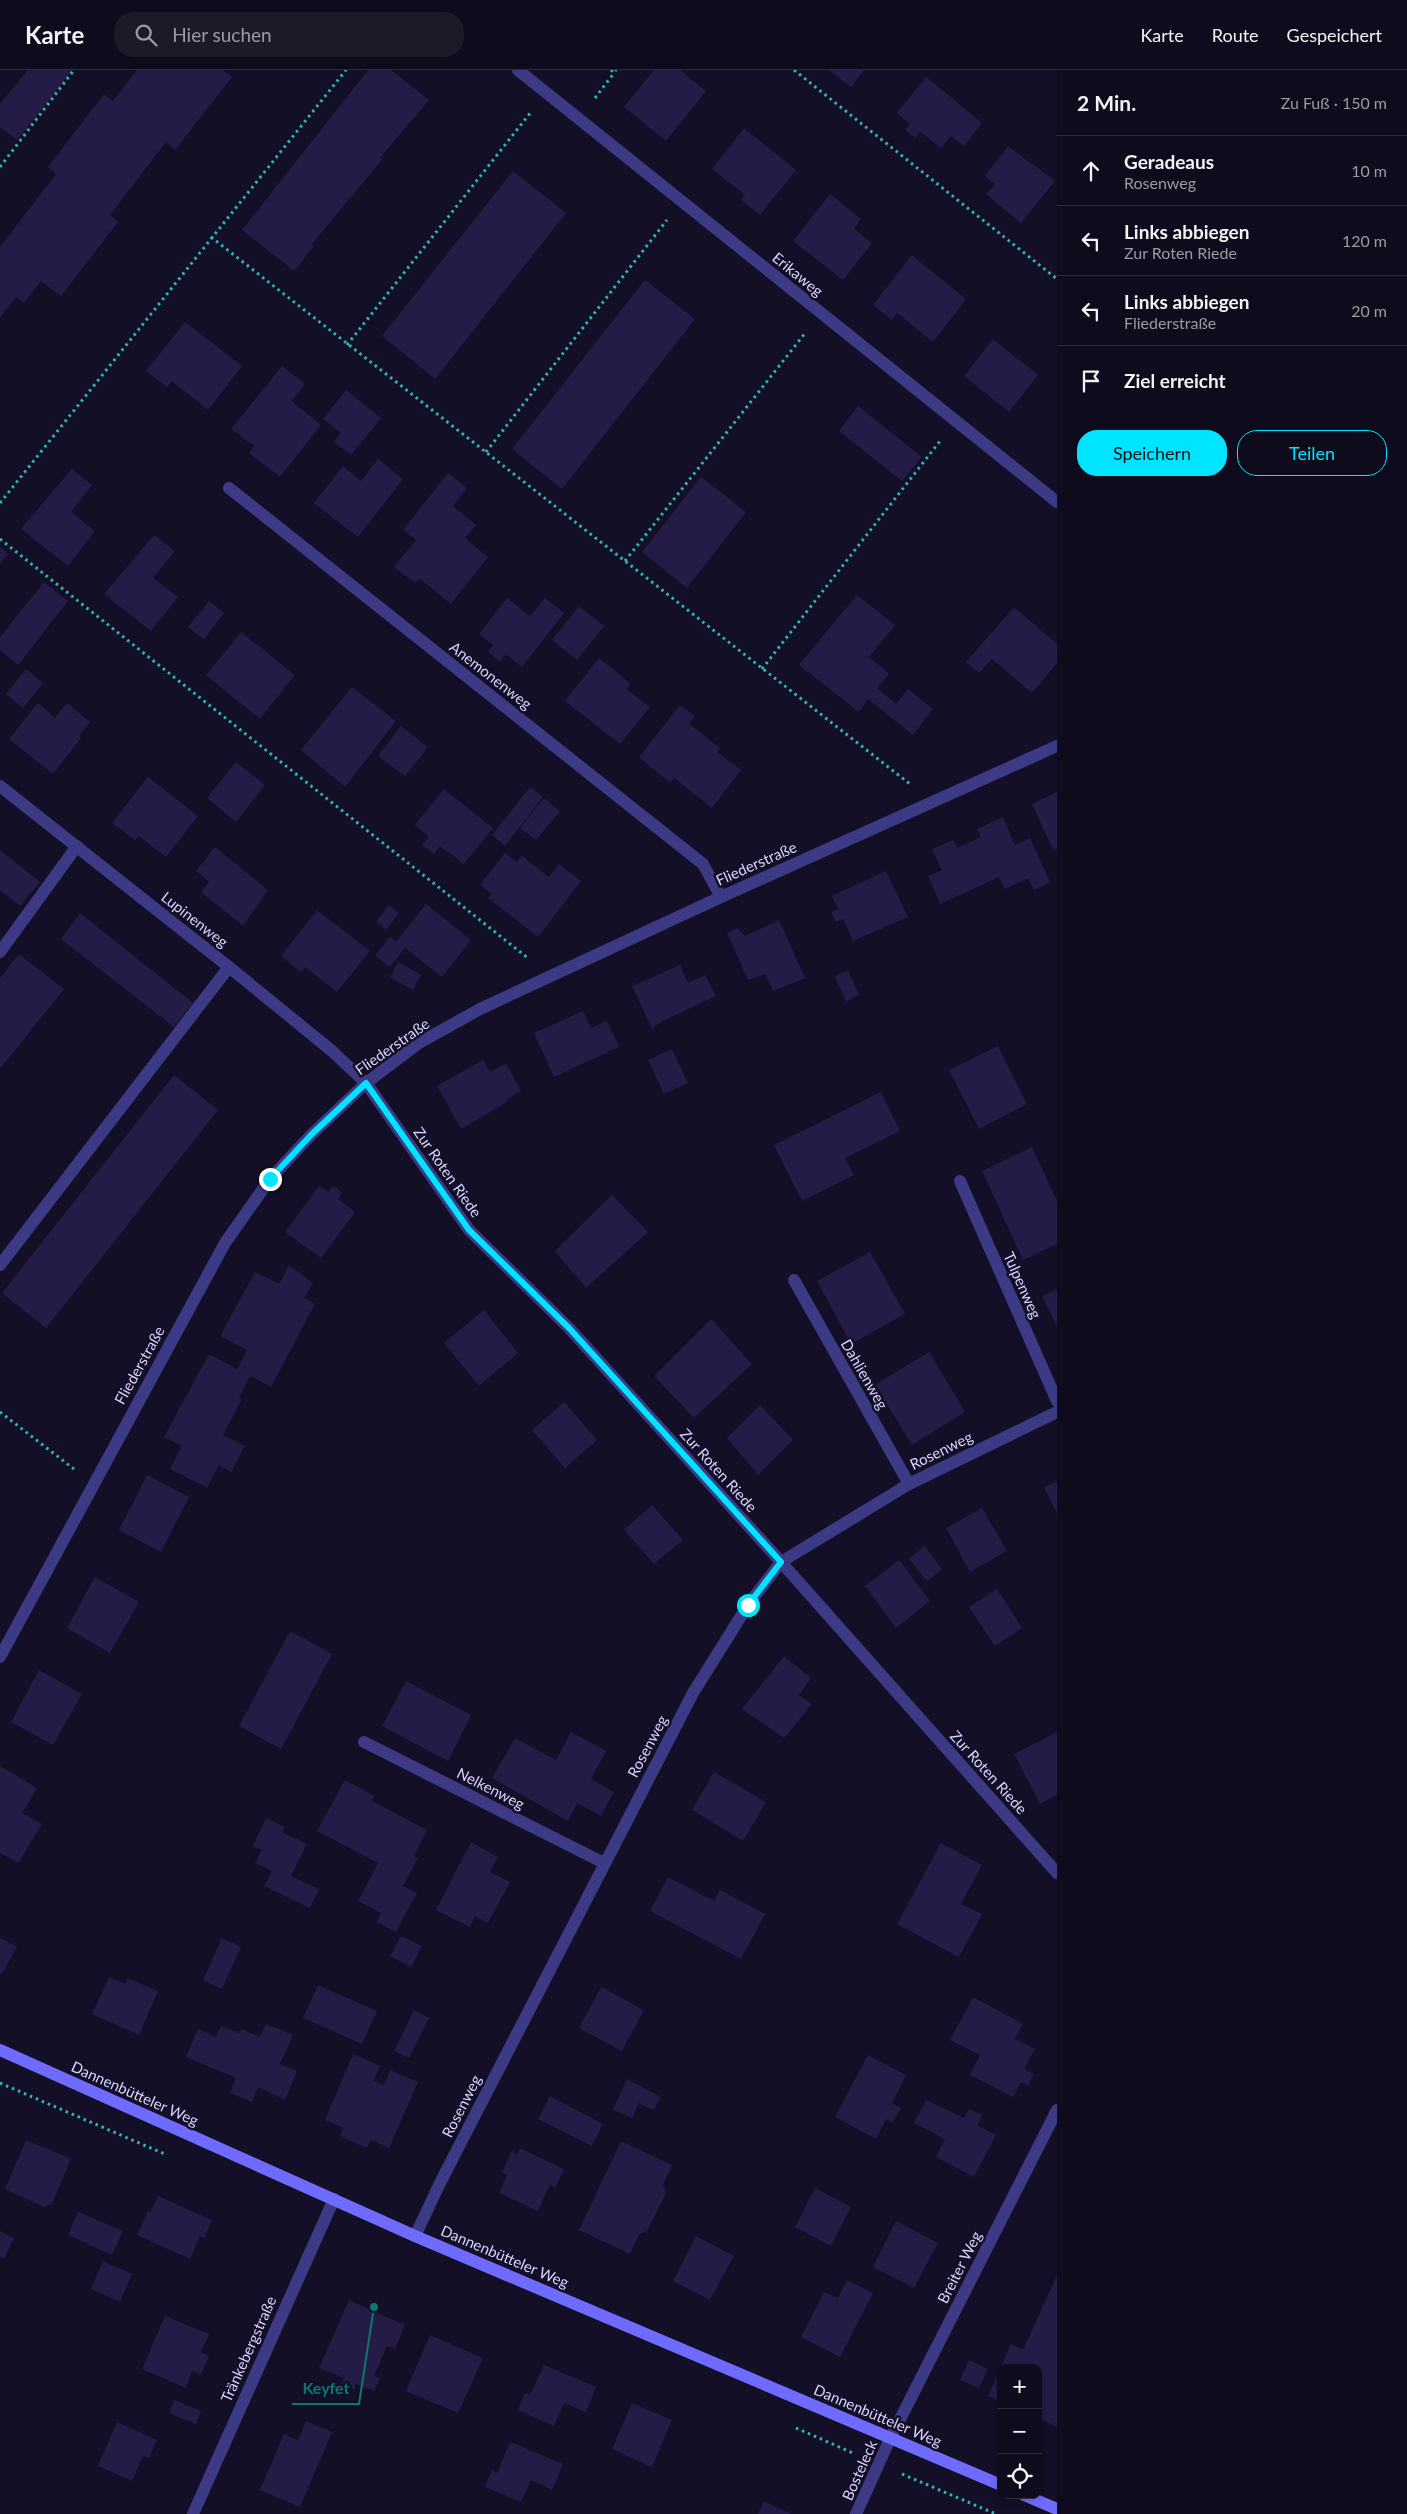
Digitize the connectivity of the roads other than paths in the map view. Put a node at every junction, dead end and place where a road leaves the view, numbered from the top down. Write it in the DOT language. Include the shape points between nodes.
graph roads {
  1 [pos="518,70"];
  2 [pos="230,488"];
  3 [pos="1057,502"];
  4 [pos="1057,746"];
  5 [pos="0,786"];
  6 [pos="77,846"];
  7 [pos="721,896"];
  8 [pos="0,952"];
  9 [pos="229,967"];
  10 [pos="366,1083"];
  11 [pos="960,1181"];
  12 [pos="0,1265"];
  13 [pos="794,1280"];
  14 [pos="1057,1401"];
  15 [pos="1057,1412"];
  16 [pos="909,1484"];
  17 [pos="781,1562"];
  18 [pos="0,1657"];
  19 [pos="364,1742"];
  20 [pos="604,1863"];
  21 [pos="1057,1873"];
  22 [pos="0,2050"];
  23 [pos="1057,2110"];
  24 [pos="334,2199"];
  25 [pos="415,2236"];
  26 [pos="890,2438"];
  27 [pos="997,2483"];
  28 [pos="1033,2499"];
  29 [pos="1057,2509"];
  30 [pos="193,2514"];
  31 [pos="856,2514"];
  1 -- 3 [label="street, Erikaweg"];
  2 -- 7 [label="street, Anemonenweg" via="703,864"];
  4 -- 7 [label="street, Fliederstraße"];
  5 -- 6 [label="street, Lupinenweg"];
  6 -- 8 [label="street"];
  6 -- 9 [label="street, Lupinenweg"];
  7 -- 10 [label="street, Fliederstraße" via="480,1009 428,1038"];
  9 -- 10 [label="street, Lupinenweg"];
  9 -- 12 [label="street"];
  10 -- 17 [label="street, Zur Roten Riede" via="469,1230 569,1328"];
  10 -- 18 [label="street, Fliederstraße" via="270,1179 225,1243"];
  11 -- 14 [label="street, Tulpenweg"];
  13 -- 16 [label="street, Dahlienweg"];
  15 -- 16 [label="street, Rosenweg"];
  16 -- 17 [label="street, Rosenweg"];
  17 -- 20 [label="street, Rosenweg" via="748,1605 693,1693"];
  17 -- 21 [label="street, Zur Roten Riede"];
  19 -- 20 [label="street, Nelkenweg"];
  20 -- 25 [label="street, Rosenweg"];
  22 -- 24 [label="street, Dannenbütteler Weg"];
  23 -- 26 [label="street, Breiter Weg"];
  24 -- 25 [label="street, Dannenbütteler Weg"];
  24 -- 30 [label="street, Tränkebergstraße"];
  25 -- 26 [label="street, Dannenbütteler Weg"];
  26 -- 27 [label="street, Dannenbütteler Weg"];
  26 -- 31 [label="street, Bosteleck"];
  28 -- 29 [label="street"];
}
